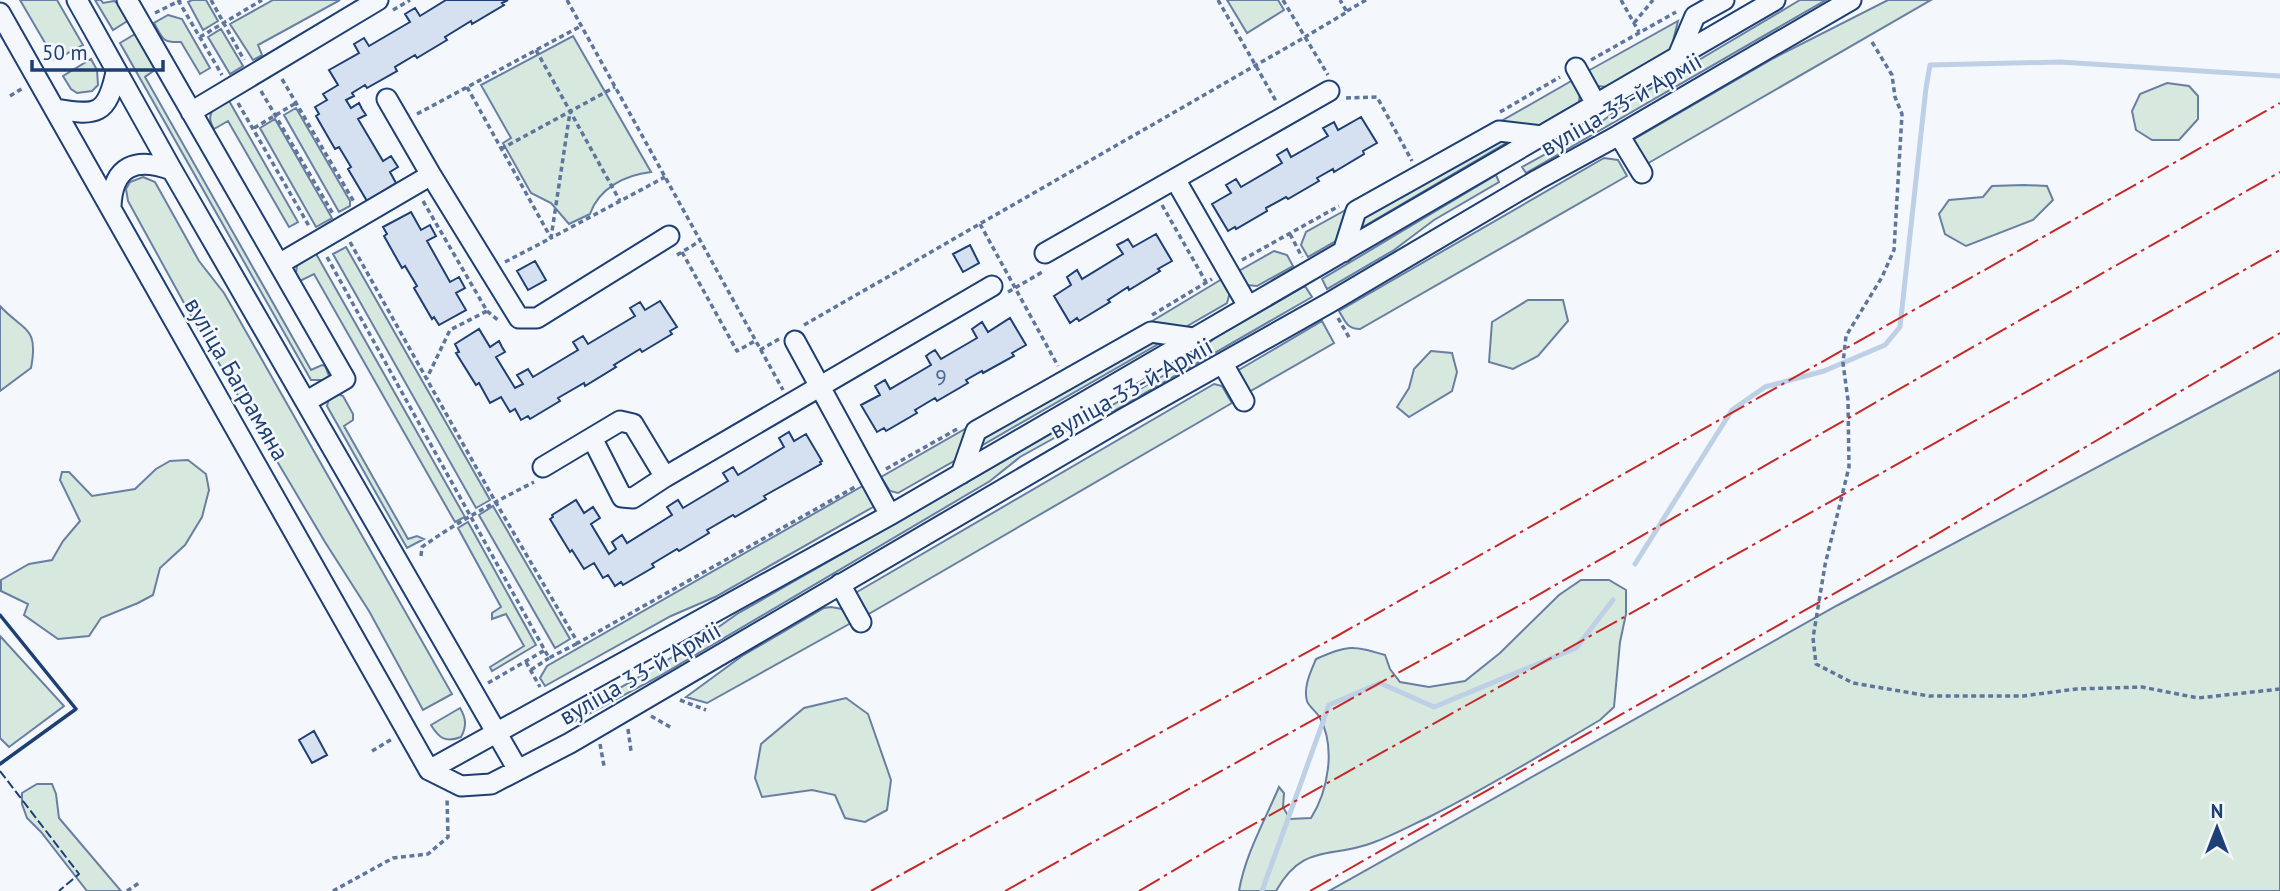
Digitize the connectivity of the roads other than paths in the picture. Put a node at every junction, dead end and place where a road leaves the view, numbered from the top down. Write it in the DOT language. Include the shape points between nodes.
graph roads {
  1 [pos="77,0"];
  2 [pos="127,0"];
  3 [pos="378,0"];
  4 [pos="1724,0"];
  5 [pos="1775,0"];
  6 [pos="1851,0"];
  7 [pos="0,13"];
  8 [pos="1678,56"];
  9 [pos="1576,68"];
  10 [pos="116,72"];
  11 [pos="1333,89"];
  12 [pos="387,99"];
  13 [pos="1596,104"];
  14 [pos="56,109"];
  15 [pos="191,112"];
  16 [pos="1619,135"];
  17 [pos="1542,136"];
  18 [pos="1521,149"];
  19 [pos="172,170"];
  20 [pos="1485,170"];
  21 [pos="1642,173"];
  22 [pos="431,175"];
  23 [pos="1175,179"];
  24 [pos="1537,180"];
  25 [pos="1502,201"];
  26 [pos="111,206"];
  27 [pos="668,236"];
  28 [pos="1343,252"];
  29 [pos="1048,260"];
  30 [pos="279,264"];
  31 [pos="998,290"];
  32 [pos="1248,306"];
  33 [pos="791,336"];
  34 [pos="1193,338"];
  35 [pos="1223,364"];
  36 [pos="820,386"];
  37 [pos="1108,389"];
  38 [pos="307,401"];
  39 [pos="1244,401"];
  40 [pos="1070,410"];
  41 [pos="1122,419"];
  42 [pos="592,438"];
  43 [pos="1087,440"];
  44 [pos="544,467"];
  45 [pos="961,474"];
  46 [pos="665,477"];
  47 [pos="890,515"];
  48 [pos="840,584"];
  49 [pos="861,622"];
  50 [pos="497,732"];
  51 [pos="429,770"];
  52 [pos="519,770"];
  1 -- 10 [label="street, вуліца Баграмяна"];
  2 -- 15 [label="street"];
  3 -- 15 [label="street"];
  4 -- 8 [label="street" via="1695,16"];
  5 -- 8 [label="street, вуліца 33-й Арміі"];
  6 -- 16 [label="street, вуліца 33-й Арміі"];
  7 -- 14 [label="street, вуліца Баграмяна"];
  8 -- 13 [label="street, вуліца 33-й Арміі"];
  9 -- 13 [label="street"];
  10 -- 14 [label="street" via="112,93 98,110"];
  10 -- 19 [label="street, вуліца Баграмяна"];
  11 -- 23 [label="street"];
  12 -- 22 [label="street"];
  13 -- 17 [label="street, вуліца 33-й Арміі"];
  14 -- 26 [label="street, вуліца Баграмяна"];
  15 -- 30 [label="street"];
  16 -- 21 [label="street"];
  16 -- 24 [label="street, вуліца 33-й Арміі"];
  17 -- 18 [label="street, вуліца 33-й Арміі"];
  17 -- 28 [label="street" via="1499,131 1356,211"];
  18 -- 20 [label="street, вуліца 33-й Арміі"];
  18 -- 24 [label="street" via="1514,160 1516,173 1525,180"];
  19 -- 26 [label="street" via="155,164 127,169 117,178"];
  19 -- 38 [label="street, вуліца Баграмяна"];
  20 -- 25 [label="street" via="1497,170 1507,177 1509,190"];
  20 -- 28 [label="street, вуліца 33-й Арміі"];
  22 -- 27 [label="street" via="519,318 537,318"];
  22 -- 30 [label="street"];
  23 -- 29 [label="street"];
  23 -- 32 [label="street"];
  24 -- 25 [label="street, вуліца 33-й Арміі"];
  25 -- 35 [label="street, вуліца 33-й Арміі"];
  26 -- 51 [label="street, вуліца Баграмяна"];
  28 -- 32 [label="street, вуліца 33-й Арміі"];
  30 -- 38 [label="street" via="345,379"];
  31 -- 36 [label="street"];
  32 -- 34 [label="street, вуліца 33-й Арміі"];
  33 -- 36 [label="street"];
  34 -- 37 [label="street, вуліца 33-й Арміі"];
  34 -- 45 [label="street" via="1151,332 976,431"];
  35 -- 39 [label="street"];
  35 -- 41 [label="street, вуліца 33-й Арміі"];
  36 -- 46 [label="street"];
  36 -- 47 [label="street"];
  37 -- 40 [label="street, вуліца 33-й Арміі"];
  37 -- 41 [label="street" via="1101,399 1103,412 1111,419"];
  38 -- 50 [label="street, вуліца Баграмяна"];
  40 -- 43 [label="street" via="1083,410 1092,417 1094,430"];
  40 -- 45 [label="street, вуліца 33-й Арміі"];
  41 -- 43 [label="street, вуліца 33-й Арміі"];
  42 -- 44 [label="street"];
  42 -- 46 [label="street" via="620,421 633,424"];
  42 -- 46 [label="street" via="622,497 633,498"];
  43 -- 48 [label="street, вуліца 33-й Арміі"];
  45 -- 47 [label="street, вуліца 33-й Арміі"];
  47 -- 50 [label="street, вуліца 33-й Арміі"];
  48 -- 49 [label="street"];
  48 -- 52 [label="street, вуліца 33-й Арміі"];
  50 -- 51 [label="street, вуліца 33-й Арміі"];
  50 -- 52 [label="street, вуліца Баграмяна"];
  51 -- 52 [label="street, вуліца 33-й Арміі" via="461,786 491,784"];
}
